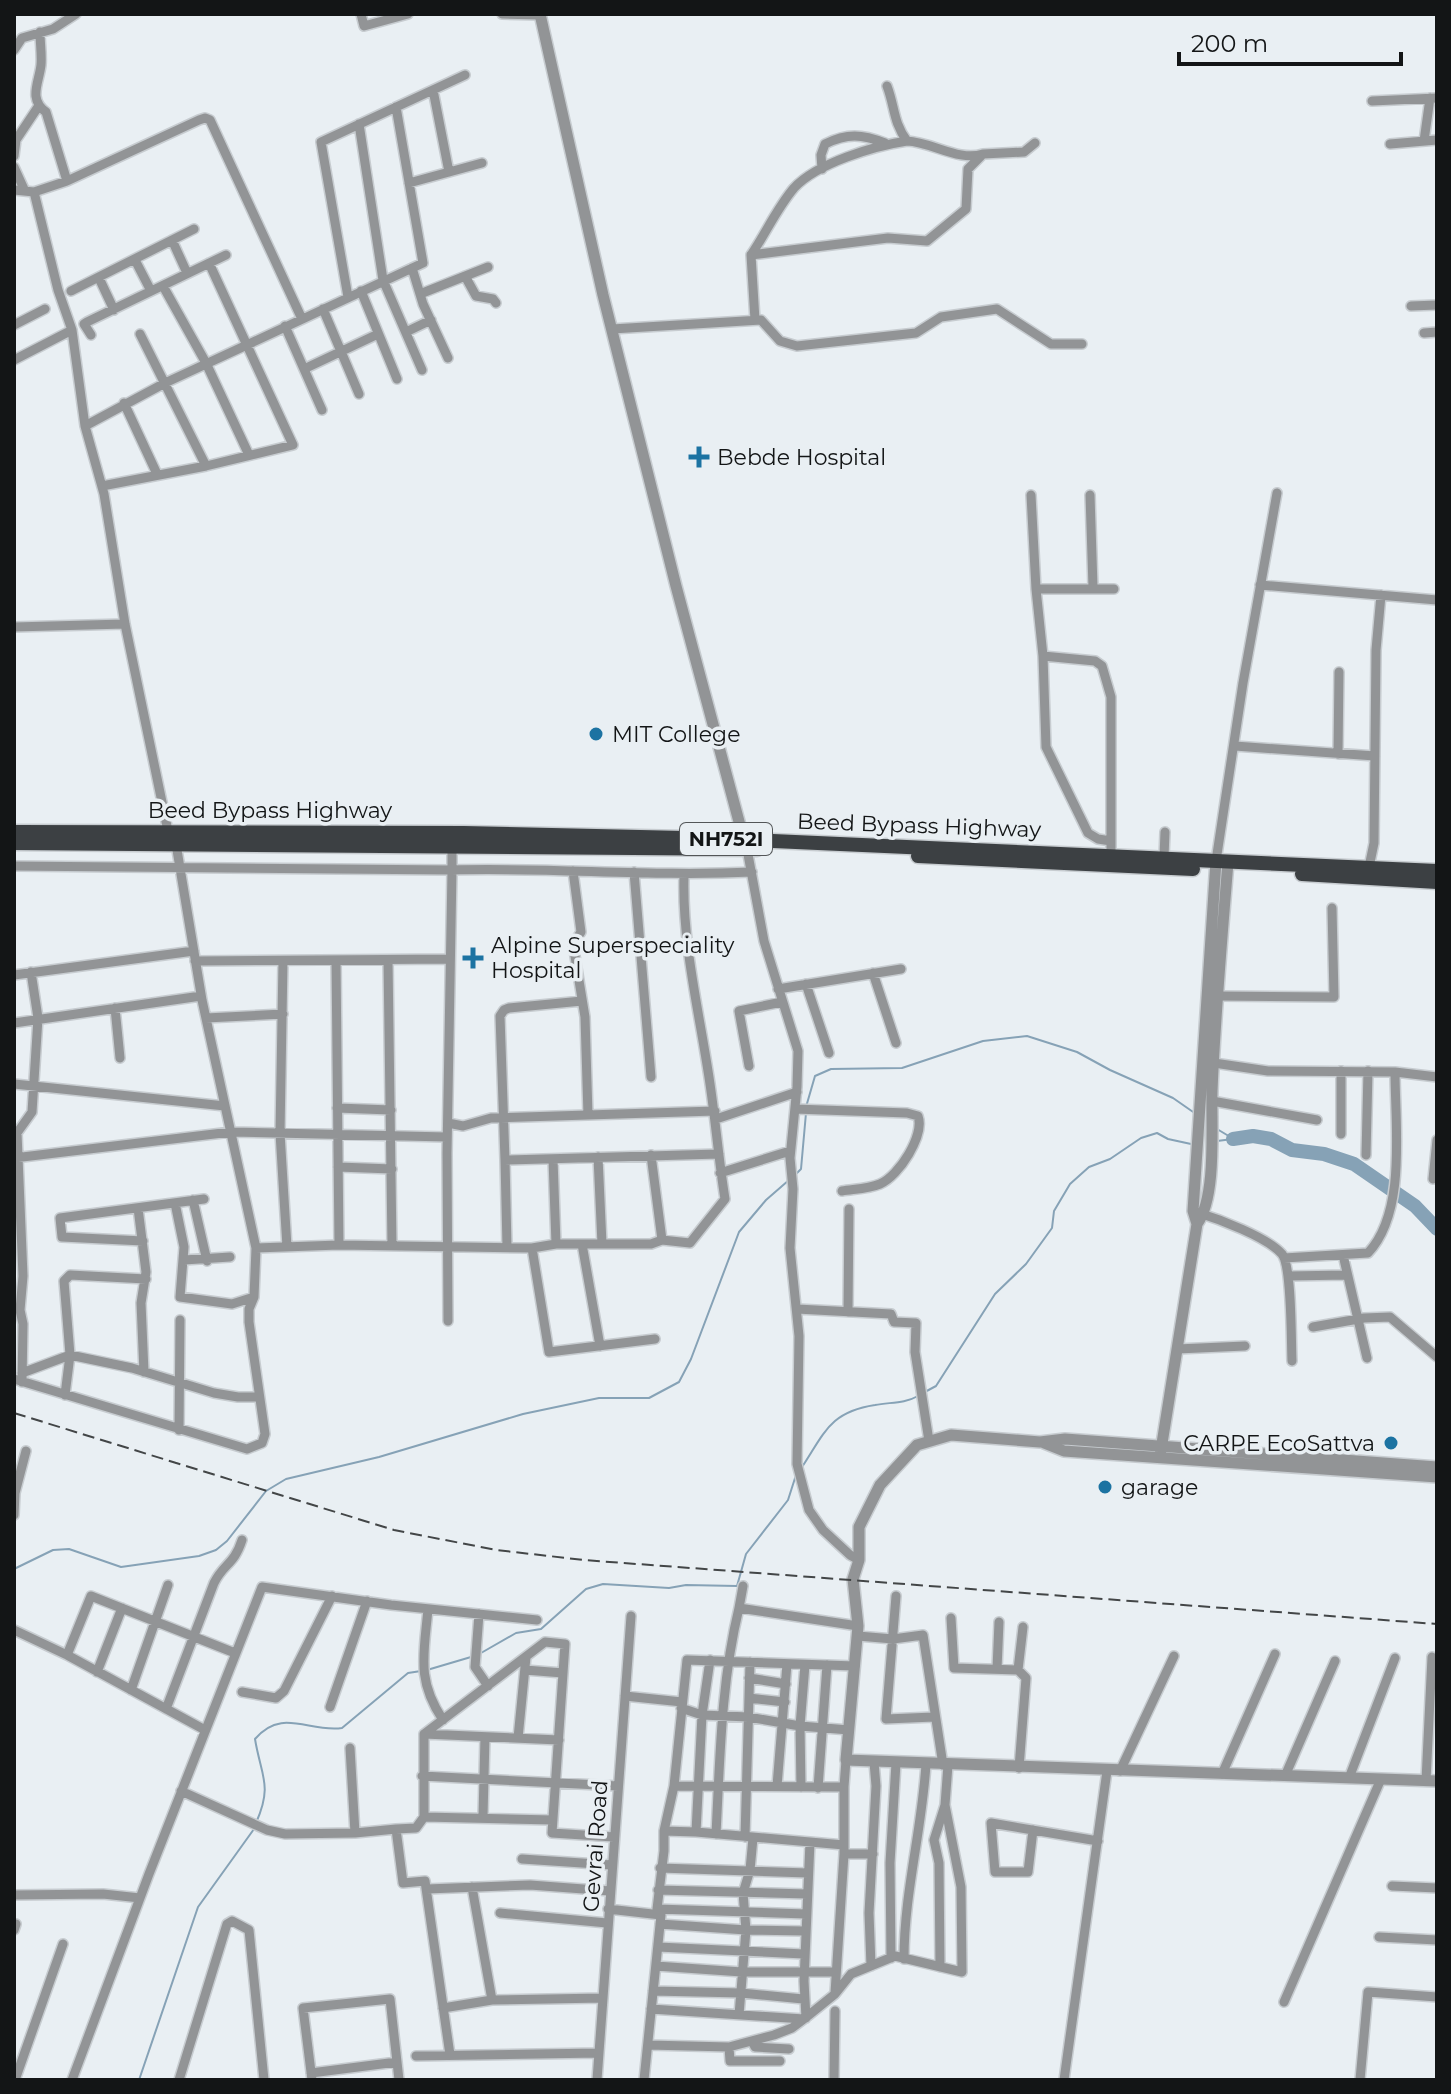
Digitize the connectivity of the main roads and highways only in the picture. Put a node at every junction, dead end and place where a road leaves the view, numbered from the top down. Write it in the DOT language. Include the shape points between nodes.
graph roads {
  1 [pos="14,832"];
  2 [pos="172,838"];
  3 [pos="14,843"];
  4 [pos="745,844"];
  5 [pos="1222,863"];
  6 [pos="1437,871"];
  7 [pos="1437,882"];
  1 -- 2 [label="highway, Beed Bypass Highway / NH752I"];
  2 -- 3 [label="highway, Beed Bypass Highway / NH752I"];
  2 -- 4 [label="highway, Beed Bypass Highway / NH752I"];
  4 -- 5 [label="highway, Beed Bypass Highway / NH752I"];
  4 -- 5 [label="highway, Beed Bypass Highway / NH752I" via="1111,848"];
  5 -- 6 [label="highway, Beed Bypass Highway / NH752I"];
  5 -- 7 [label="highway, Beed Bypass Highway / NH752I"];
}
